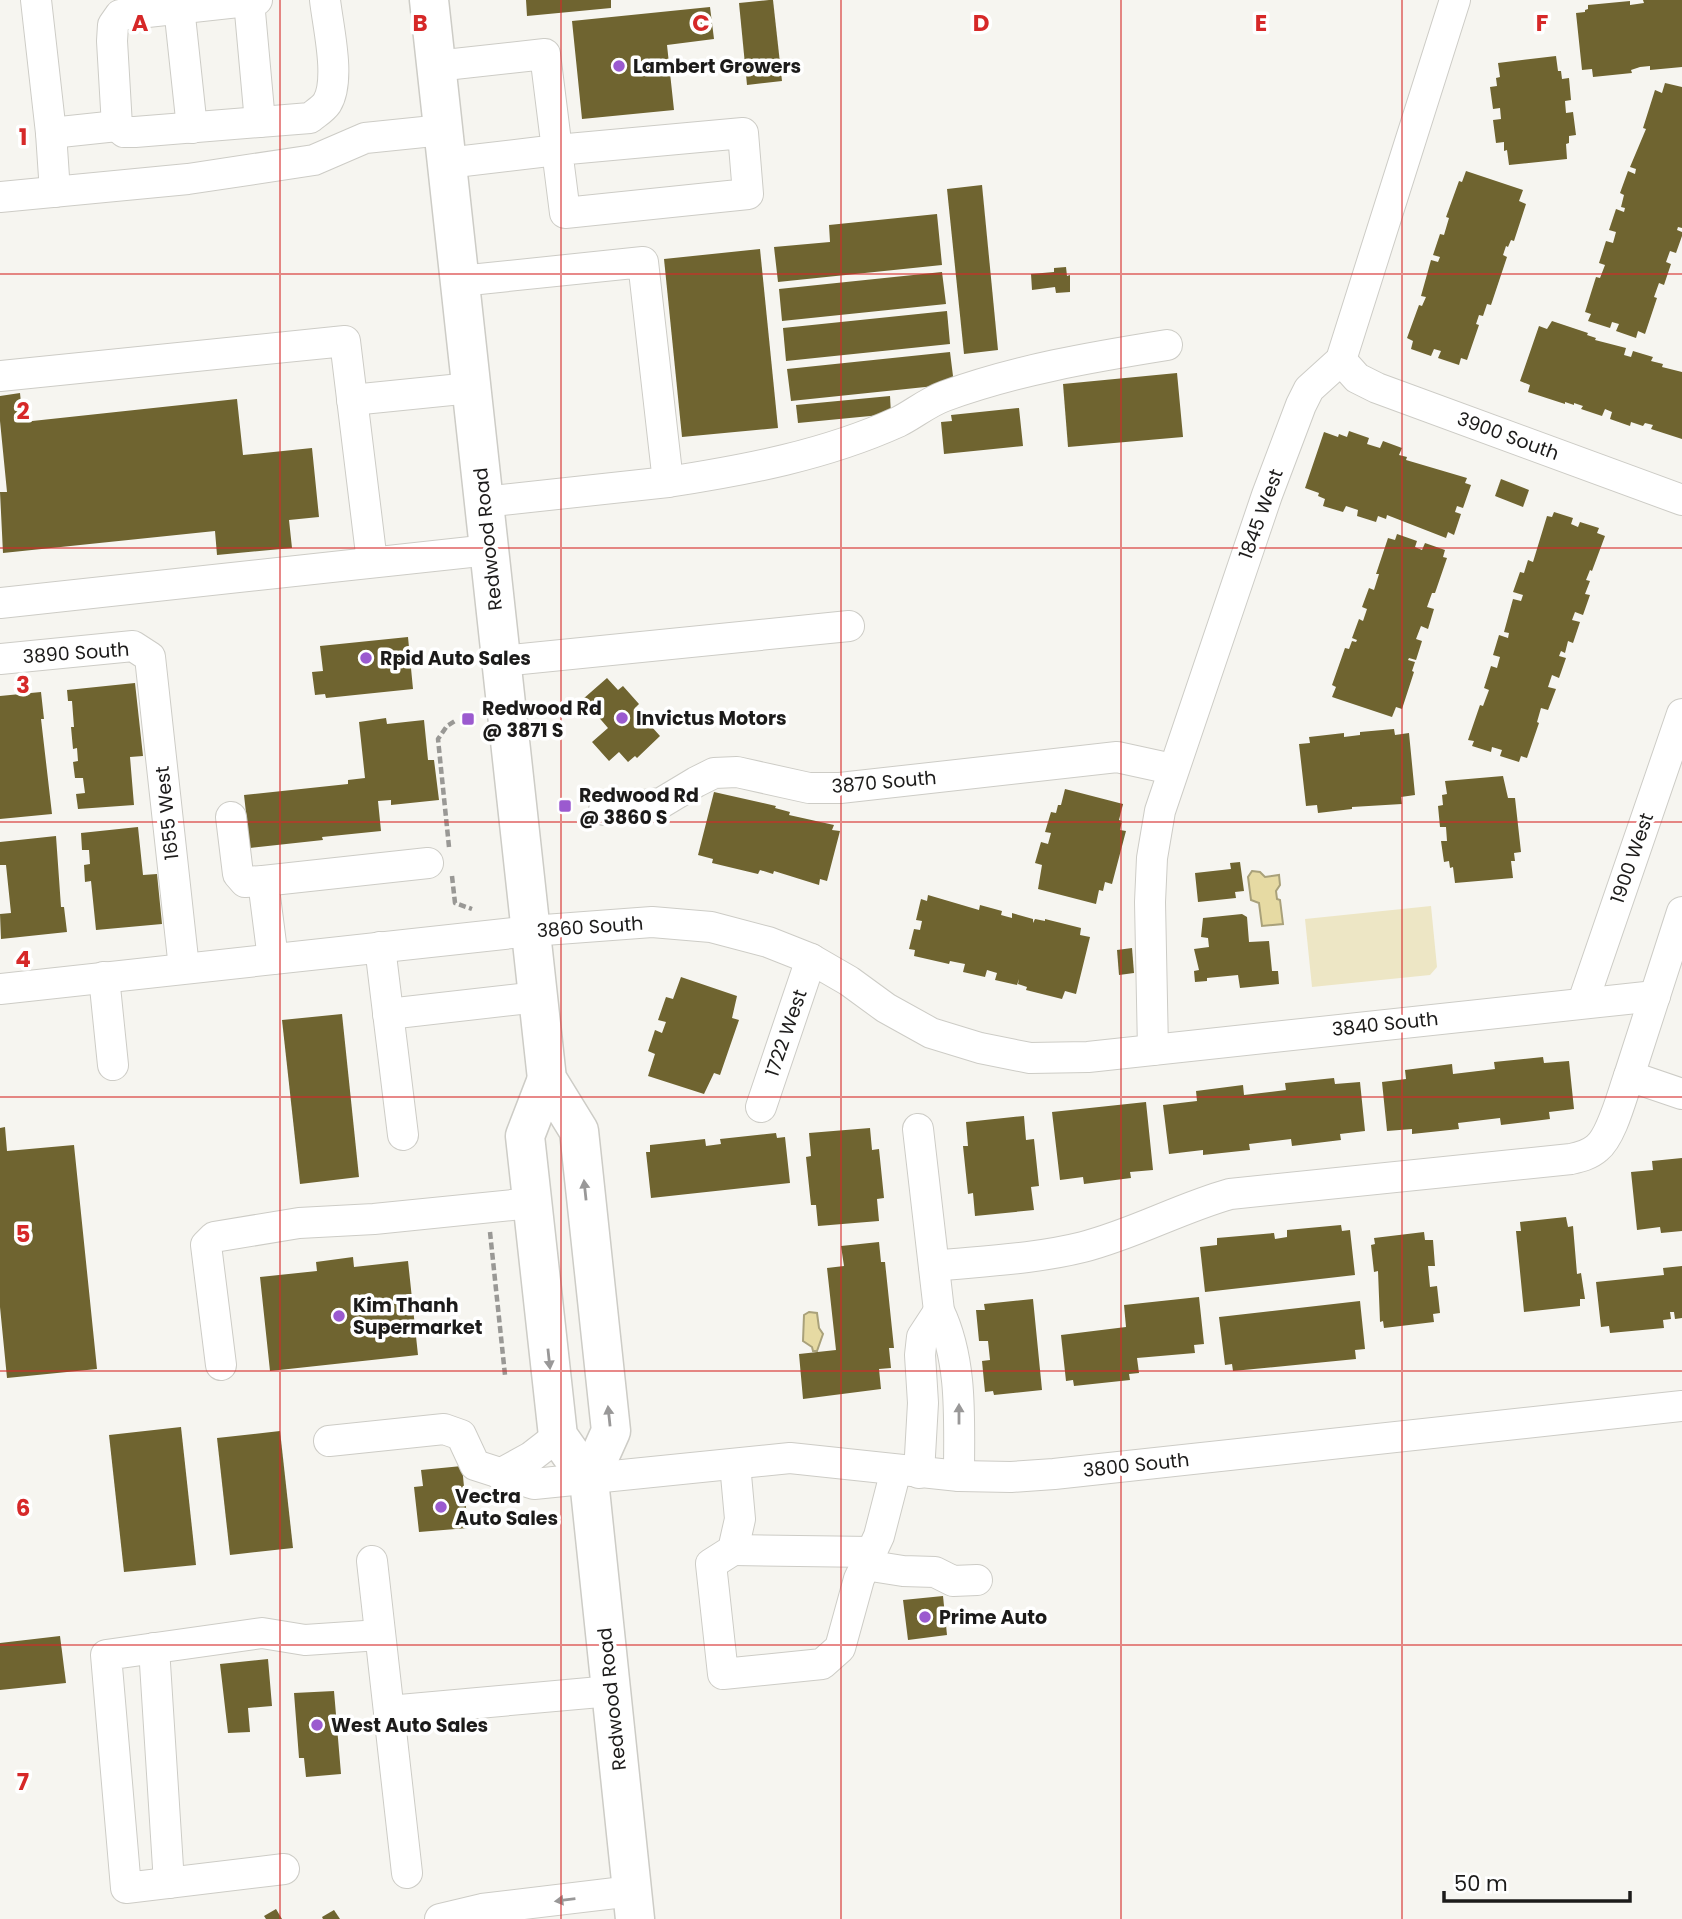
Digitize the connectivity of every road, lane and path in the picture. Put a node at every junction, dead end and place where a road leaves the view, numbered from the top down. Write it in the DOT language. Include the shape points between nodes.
graph roads {
  1 [pos="36,0"];
  2 [pos="257,0"];
  3 [pos="325,0"];
  4 [pos="429,0"];
  5 [pos="1455,0"];
  6 [pos="249,1"];
  7 [pos="179,7"];
  8 [pos="436,66"];
  9 [pos="260,122"];
  10 [pos="117,126"];
  11 [pos="192,128"];
  12 [pos="51,133"];
  13 [pos="445,146"];
  14 [pos="556,150"];
  15 [pos="55,192"];
  16 [pos="0,197"];
  17 [pos="460,281"];
  18 [pos="1167,345"];
  19 [pos="1340,360"];
  20 [pos="0,376"];
  21 [pos="471,388"];
  22 [pos="352,400"];
  23 [pos="668,482"];
  24 [pos="1682,500"];
  25 [pos="484,502"];
  26 [pos="489,550"];
  27 [pos="372,562"];
  28 [pos="0,603"];
  29 [pos="849,626"];
  30 [pos="150,657"];
  31 [pos="0,659"];
  32 [pos="502,661"];
  33 [pos="1682,714"];
  34 [pos="455,721"];
  35 [pos="1172,769"];
  36 [pos="604,810"];
  37 [pos="231,817"];
  38 [pos="443,859"];
  39 [pos="263,881"];
  40 [pos="472,909"];
  41 [pos="1682,912"];
  42 [pos="531,931"];
  43 [pos="380,947"];
  44 [pos="273,958"];
  45 [pos="811,959"];
  46 [pos="184,968"];
  47 [pos="104,977"];
  48 [pos="0,989"];
  49 [pos="1655,996"];
  50 [pos="538,997"];
  51 [pos="1583,1002"];
  52 [pos="388,1014"];
  53 [pos="1153,1050"];
  54 [pos="114,1065"];
  55 [pos="1629,1076"];
  56 [pos="547,1079"];
  57 [pos="1682,1094"];
  58 [pos="761,1107"];
  59 [pos="918,1129"];
  60 [pos="403,1135"];
  61 [pos="532,1203"];
  62 [pos="488,1208"];
  63 [pos="934,1266"];
  64 [pos="939,1311"];
  65 [pos="221,1365"];
  66 [pos="505,1376"];
  67 [pos="1682,1406"];
  68 [pos="558,1436"];
  69 [pos="329,1441"];
  70 [pos="735,1464"];
  71 [pos="908,1471"];
  72 [pos="500,1474"];
  73 [pos="959,1476"];
  74 [pos="589,1480"];
  75 [pos="733,1550"];
  76 [pos="869,1559"];
  77 [pos="372,1561"];
  78 [pos="977,1580"];
  79 [pos="380,1635"];
  80 [pos="154,1648"];
  81 [pos="611,1691"];
  82 [pos="389,1711"];
  83 [pos="284,1870"];
  84 [pos="407,1873"];
  85 [pos="169,1883"];
  86 [pos="634,1905"];
  87 [pos="440,1919"];
  1 -- 12 [label="street"];
  2 -- 6 [label="street"];
  3 -- 9 [label="street" via="333,74 326,106 310,118"];
  4 -- 8 [label="main road, Redwood Road"];
  5 -- 19 [label="street, 1845 West"];
  6 -- 7 [label="street"];
  6 -- 9 [label="street"];
  7 -- 10 [label="street" via="120,15 113,25"];
  7 -- 11 [label="street"];
  8 -- 13 [label="main road, Redwood Road"];
  8 -- 14 [label="street" via="545,54"];
  9 -- 11 [label="street"];
  10 -- 11 [label="street" via="124,132"];
  10 -- 12 [label="street"];
  12 -- 15 [label="street"];
  13 -- 14 [label="street"];
  13 -- 15 [label="street" via="365,138 314,160"];
  13 -- 17 [label="main road, Redwood Road"];
  14 -- 14 [label="street" via="743,133 748,194 565,213"];
  15 -- 16 [label="street"];
  17 -- 21 [label="main road, Redwood Road"];
  17 -- 23 [label="street" via="643,262"];
  18 -- 23 [label="street" via="1067,362 986,383 942,397 898,422 819,451 755,468"];
  19 -- 24 [label="street, 3900 South" via="1357,378 1377,388"];
  19 -- 35 [label="street, 1845 West" via="1309,389 1301,405"];
  20 -- 22 [label="street" via="345,341"];
  21 -- 22 [label="street"];
  21 -- 25 [label="main road, Redwood Road"];
  22 -- 27 [label="street"];
  23 -- 25 [label="street"];
  25 -- 26 [label="main road, Redwood Road"];
  26 -- 27 [label="street"];
  26 -- 32 [label="main road, Redwood Road"];
  27 -- 28 [label="street"];
  29 -- 32 [label="street"];
  30 -- 31 [label="street, 3890 South" via="133,646"];
  30 -- 46 [label="street, 1655 West"];
  32 -- 42 [label="main road, Redwood Road"];
  33 -- 51 [label="street, 1900 West"];
  34 -- 38 [label="path" via="438,739"];
  35 -- 36 [label="street, 3870 South" via="1117,757 840,788 809,788 737,772 714,774 662,803"];
  35 -- 53 [label="street, 1845 West" via="1152,858"];
  37 -- 39 [label="street" via="239,874 245,882"];
  38 -- 39 [label="street"];
  38 -- 40 [label="path" via="455,903"];
  39 -- 44 [label="street"];
  41 -- 49 [label="street"];
  42 -- 43 [label="street, 3860 South"];
  42 -- 45 [label="street, 3860 South" via="652,922 710,928 768,942"];
  42 -- 50 [label="main road, Redwood Road"];
  43 -- 44 [label="street, 3860 South"];
  43 -- 52 [label="street"];
  44 -- 46 [label="street, 3860 South"];
  45 -- 53 [label="street, 3860 South" via="931,1033 980,1048 1030,1058"];
  45 -- 58 [label="street, 1722 West"];
  46 -- 47 [label="street, 3860 South"];
  47 -- 48 [label="street, 3860 South"];
  47 -- 54 [label="street"];
  49 -- 51 [label="street, 3840 South"];
  49 -- 55 [label="street"];
  50 -- 52 [label="street"];
  50 -- 56 [label="main road, Redwood Road"];
  51 -- 53 [label="street, 3840 South"];
  52 -- 60 [label="street"];
  55 -- 57 [label="street"];
  55 -- 63 [label="street" via="1608,1133 1599,1147 1584,1156 1230,1194 1082,1247"];
  56 -- 61 [label="main road, Redwood Road" via="525,1136"];
  74 -- 56 [label="main road, Redwood Road, one-way" via="611,1431 579,1131"];
  59 -- 63 [label="street"];
  61 -- 62 [label="street"];
  61 -- 68 [label="main road, Redwood Road, one-way"];
  62 -- 65 [label="street" via="299,1223 214,1237 206,1245"];
  62 -- 66 [label="path"];
  63 -- 64 [label="street"];
  64 -- 71 [label="street" via="922,1337 923,1403"];
  73 -- 64 [label="street, one-way" via="959,1397 950,1334"];
  67 -- 73 [label="street, 3800 South" via="1054,1474"];
  68 -- 72 [label="street"];
  68 -- 74 [label="main road, Redwood Road"];
  69 -- 72 [label="street, 3800 South" via="444,1429 461,1435 475,1465"];
  70 -- 71 [label="street, 3800 South" via="790,1458"];
  70 -- 74 [label="street, 3800 South"];
  70 -- 75 [label="street" via="740,1519"];
  71 -- 73 [label="street, 3800 South"];
  71 -- 76 [label="street"];
  72 -- 74 [label="street, 3800 South" via="534,1484"];
  74 -- 81 [label="main road, Redwood Road"];
  75 -- 76 [label="street"];
  75 -- 76 [label="street" via="711,1564 723,1674 821,1664 840,1648"];
  76 -- 78 [label="street" via="903,1571 935,1572 953,1581"];
  77 -- 79 [label="street"];
  79 -- 80 [label="street" via="305,1640 262,1633"];
  79 -- 82 [label="street"];
  80 -- 85 [label="street"];
  80 -- 85 [label="street" via="106,1655 126,1888"];
  81 -- 82 [label="street"];
  81 -- 86 [label="main road, Redwood Road"];
  82 -- 84 [label="street"];
  83 -- 85 [label="street"];
  86 -- 87 [label="street, one-way" via="482,1909"];
}
